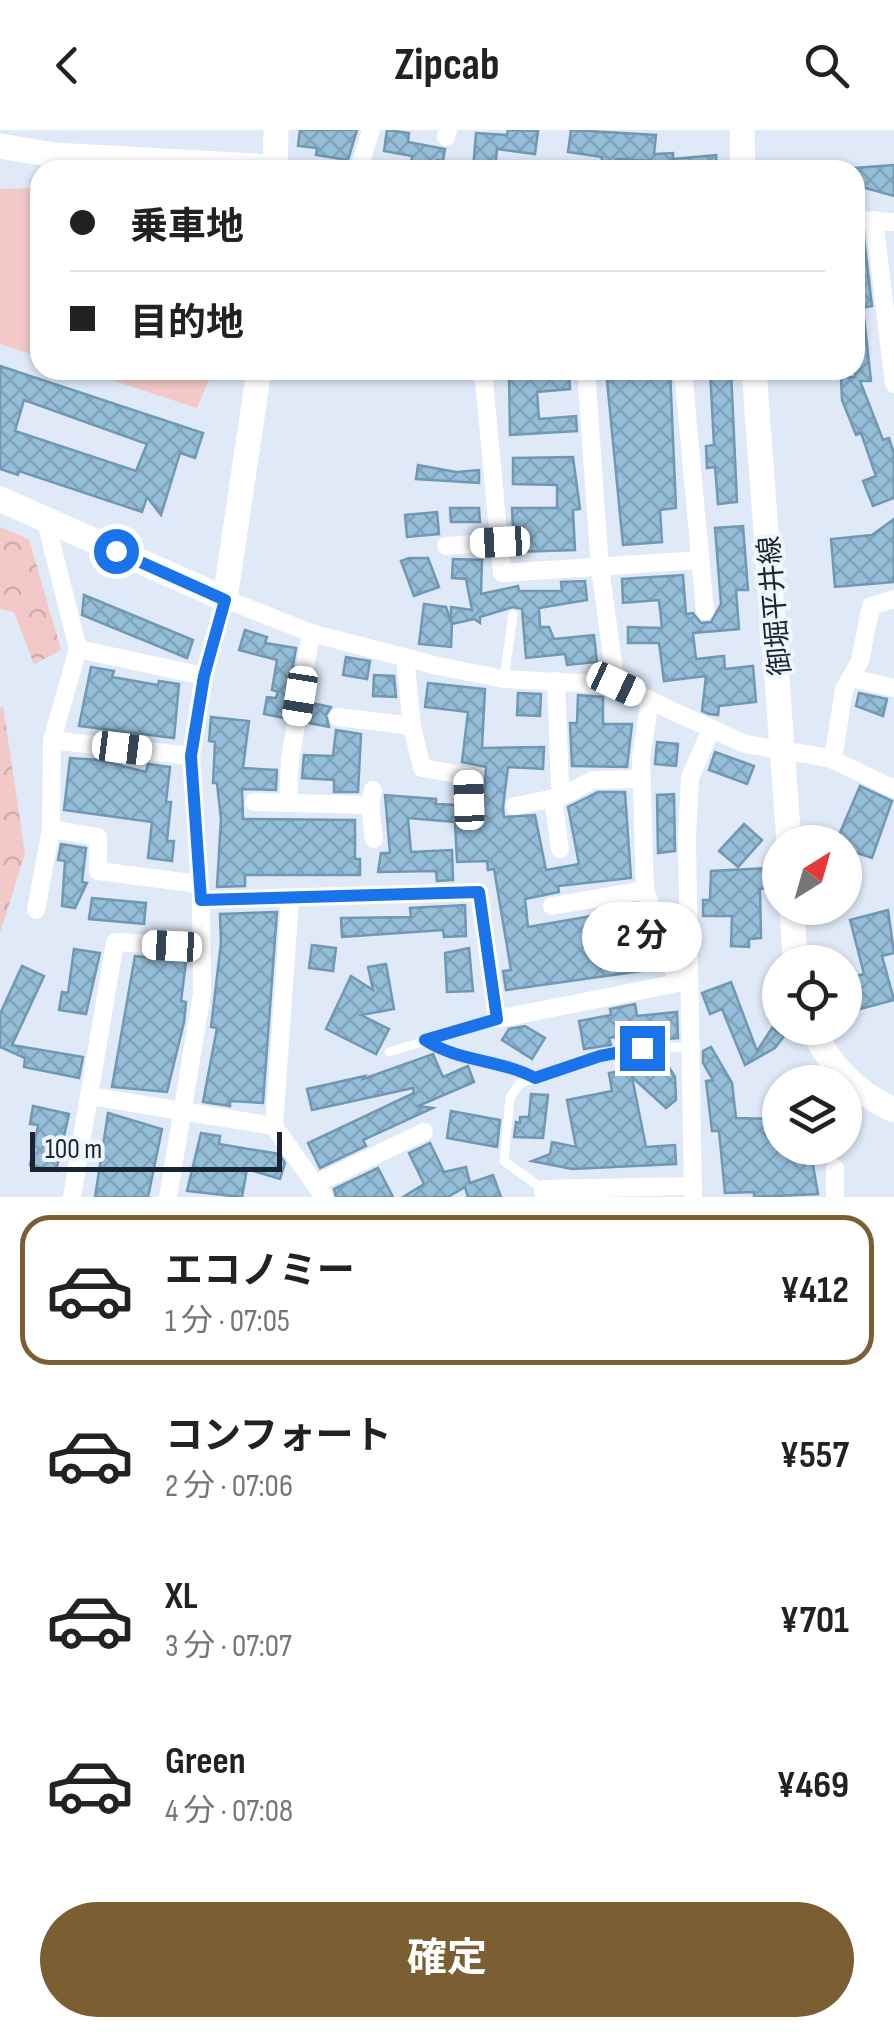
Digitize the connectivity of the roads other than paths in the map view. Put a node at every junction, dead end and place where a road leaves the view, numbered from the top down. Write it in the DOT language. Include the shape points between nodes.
graph roads {
  1 [pos="276,130"];
  2 [pos="371,130"];
  3 [pos="742,130"];
  4 [pos="0,146"];
  5 [pos="132,160"];
  6 [pos="275,160"];
  7 [pos="362,160"];
  8 [pos="744,160"];
  9 [pos="865,220"];
  10 [pos="894,222"];
  11 [pos="258,380"];
  12 [pos="484,380"];
  13 [pos="587,380"];
  14 [pos="684,380"];
  15 [pos="755,380"];
  16 [pos="894,384"];
  17 [pos="0,498"];
  18 [pos="44,518"];
  19 [pos="500,542"];
  20 [pos="446,546"];
  21 [pos="700,560"];
  22 [pos="600,568"];
  23 [pos="894,599"];
  24 [pos="225,600"];
  25 [pos="705,611"];
  26 [pos="513,615"];
  27 [pos="311,633"];
  28 [pos="78,650"];
  29 [pos="405,658"];
  30 [pos="204,676"];
  31 [pos="851,678"];
  32 [pos="504,679"];
  33 [pos="556,681"];
  34 [pos="616,684"];
  35 [pos="894,688"];
  36 [pos="650,700"];
  37 [pos="338,717"];
  38 [pos="412,726"];
  39 [pos="710,730"];
  40 [pos="52,740"];
  41 [pos="786,752"];
  42 [pos="191,756"];
  43 [pos="834,760"];
  44 [pos="641,779"];
  45 [pos="894,790"];
  46 [pos="556,791"];
  47 [pos="469,800"];
  48 [pos="254,802"];
  49 [pos="288,803"];
  50 [pos="515,806"];
  51 [pos="789,825"];
  52 [pos="51,829"];
  53 [pos="374,839"];
  54 [pos="560,849"];
  55 [pos="645,890"];
  56 [pos="200,892"];
  57 [pos="290,900"];
  58 [pos="552,906"];
  59 [pos="36,910"];
  60 [pos="200,947"];
  61 [pos="683,982"];
  62 [pos="497,1019"];
  63 [pos="425,1040"];
  64 [pos="822,1045"];
  65 [pos="689,1046"];
  66 [pos="389,1052"];
  67 [pos="535,1078"];
  68 [pos="90,1096"];
  69 [pos="894,1110"];
  70 [pos="185,1113"];
  71 [pos="274,1126"];
  72 [pos="424,1132"];
  73 [pos="836,1168"];
  74 [pos="693,1192"];
  75 [pos="543,1193"];
  76 [pos="321,1194"];
  77 [pos="72,1197"];
  78 [pos="168,1197"];
  79 [pos="835,1197"];
  1 -- 6 [label="street"];
  2 -- 7 [label="street"];
  3 -- 8 [label="street"];
  4 -- 5 [label="street"];
  9 -- 10 [label="street"];
  9 -- 16 [label="street"];
  11 -- 24 [label="street"];
  12 -- 19 [label="street"];
  13 -- 22 [label="street"];
  14 -- 21 [label="street"];
  15 -- 41 [label="street, 御堀平井線"];
  17 -- 18 [label="street"];
  18 -- 24 [label="street"];
  18 -- 28 [label="street"];
  19 -- 20 [label="street"];
  19 -- 22 [label="street" via="502,573"];
  21 -- 22 [label="street"];
  21 -- 25 [label="street"];
  22 -- 34 [label="street"];
  23 -- 31 [label="street" via="871,606"];
  24 -- 27 [label="street"];
  24 -- 30 [label="street"];
  26 -- 32 [label="lane"];
  27 -- 29 [label="street"];
  27 -- 49 [label="street"];
  28 -- 30 [label="street"];
  28 -- 40 [label="street"];
  29 -- 32 [label="street"];
  29 -- 38 [label="street"];
  30 -- 42 [label="street"];
  31 -- 35 [label="street"];
  31 -- 43 [label="street"];
  32 -- 33 [label="street"];
  33 -- 34 [label="street"];
  33 -- 46 [label="street"];
  34 -- 36 [label="street"];
  36 -- 39 [label="street"];
  36 -- 44 [label="street"];
  37 -- 38 [label="street"];
  38 -- 47 [label="street" via="422,768 468,776"];
  39 -- 41 [label="street"];
  39 -- 61 [label="street" via="690,778"];
  40 -- 42 [label="street"];
  40 -- 52 [label="street"];
  41 -- 43 [label="street"];
  41 -- 51 [label="street, 御堀平井線"];
  42 -- 56 [label="street"];
  43 -- 45 [label="street"];
  44 -- 46 [label="street" via="592,780"];
  44 -- 55 [label="street"];
  46 -- 50 [label="street"];
  46 -- 54 [label="street"];
  48 -- 49 [label="street"];
  49 -- 53 [label="street" via="372,798"];
  52 -- 56 [label="street" via="98,837 98,871"];
  52 -- 59 [label="street"];
  55 -- 58 [label="street"];
  55 -- 61 [label="street"];
  56 -- 57 [label="street"];
  56 -- 60 [label="street"];
  57 -- 62 [label="street" via="479,892"];
  57 -- 71 [label="street"];
  60 -- 68 [label="street" via="115,942"];
  60 -- 70 [label="street" via="202,993"];
  61 -- 62 [label="street"];
  61 -- 65 [label="street"];
  62 -- 63 [label="lane"];
  63 -- 66 [label="lane"];
  63 -- 67 [label="lane"];
  64 -- 69 [label="street" via="853,1085"];
  65 -- 67 [label="lane" via="600,1056"];
  65 -- 74 [label="street"];
  67 -- 75 [label="lane" via="519,1084 510,1098 504,1161"];
  68 -- 70 [label="street"];
  68 -- 77 [label="street"];
  70 -- 71 [label="street"];
  70 -- 78 [label="street"];
  71 -- 76 [label="street"];
  72 -- 76 [label="street"];
  73 -- 79 [label="street"];
  74 -- 75 [label="street"];
}
